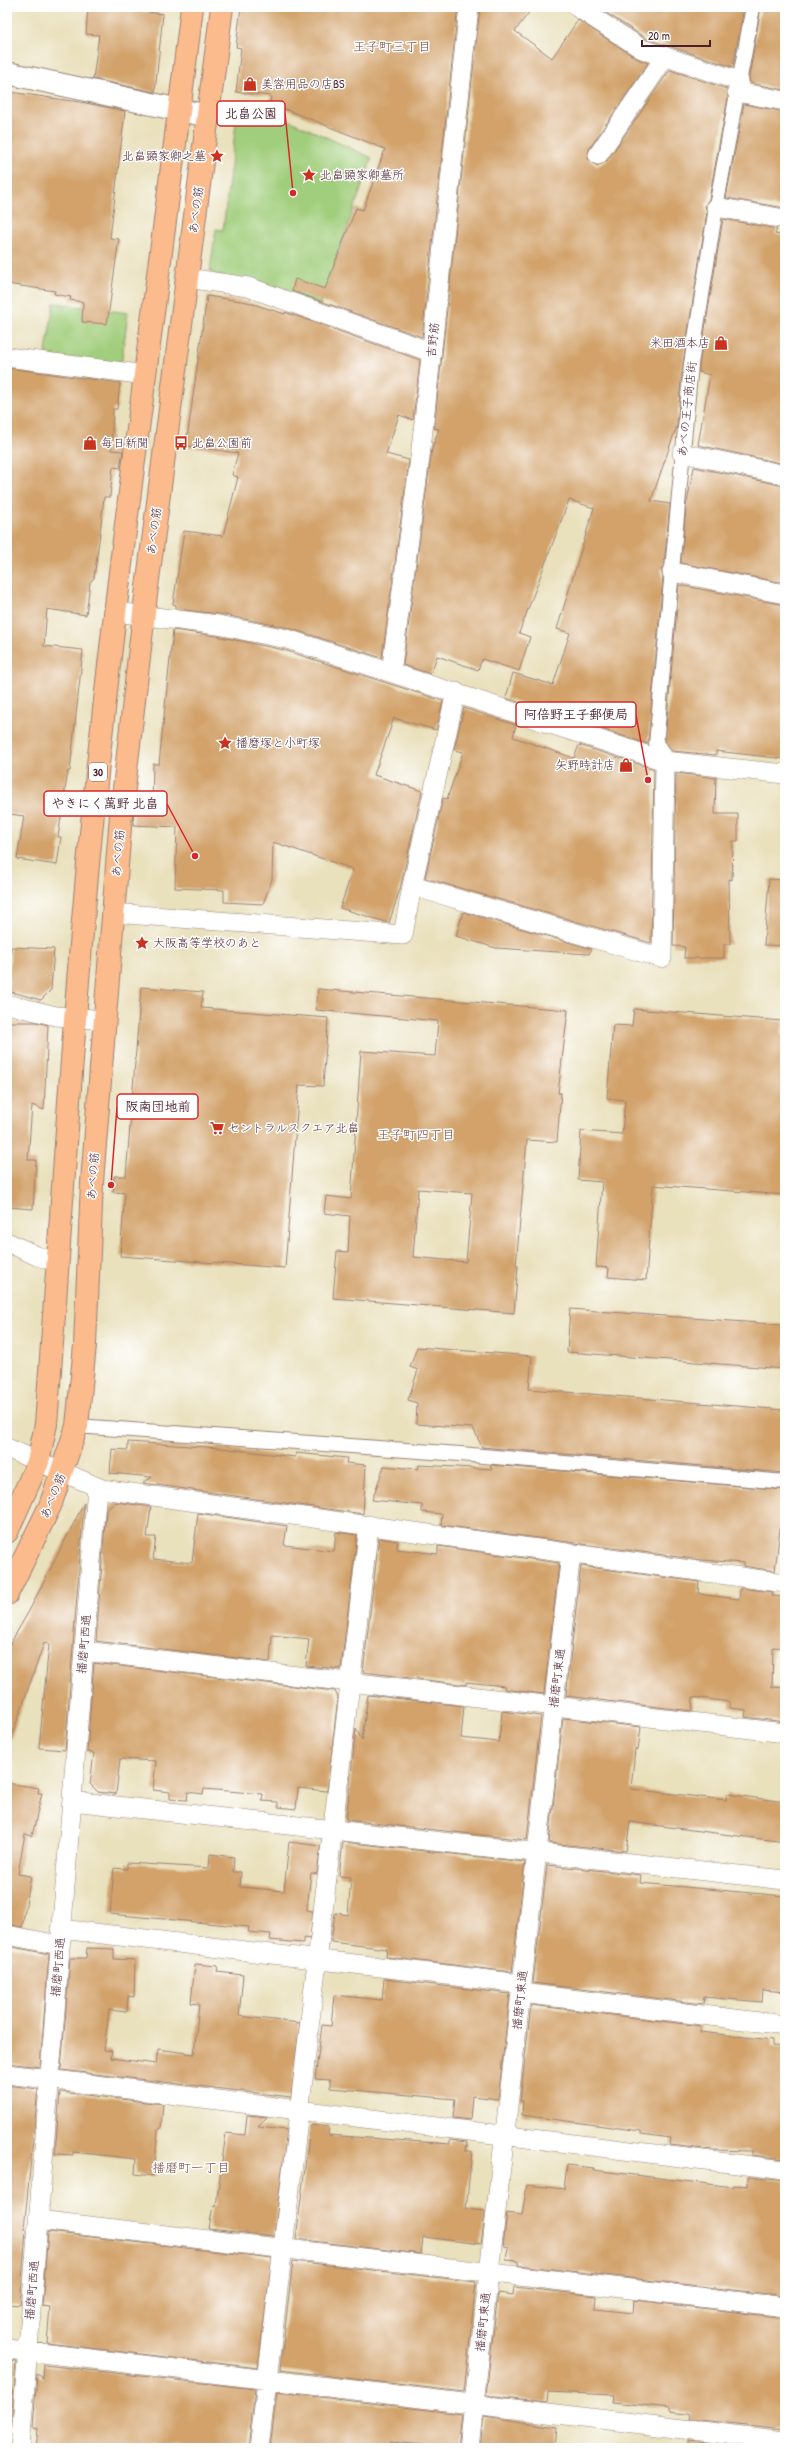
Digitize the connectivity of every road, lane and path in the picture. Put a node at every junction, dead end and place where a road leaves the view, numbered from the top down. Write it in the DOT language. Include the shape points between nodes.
graph roads {
  1 [pos="192,7"];
  2 [pos="222,7"];
  3 [pos="469,7"];
  4 [pos="577,7"];
  5 [pos="753,7"];
  6 [pos="665,57"];
  7 [pos="7,73"];
  8 [pos="738,86"];
  9 [pos="785,101"];
  10 [pos="179,111"];
  11 [pos="208,116"];
  12 [pos="598,154"];
  13 [pos="716,207"];
  14 [pos="785,218"];
  15 [pos="187,278"];
  16 [pos="431,352"];
  17 [pos="7,357"];
  18 [pos="146,375"];
  19 [pos="682,453"];
  20 [pos="785,475"];
  21 [pos="672,572"];
  22 [pos="785,594"];
  23 [pos="116,612"];
  24 [pos="144,616"];
  25 [pos="391,672"];
  26 [pos="456,692"];
  27 [pos="656,744"];
  28 [pos="666,761"];
  29 [pos="785,774"];
  30 [pos="412,886"];
  31 [pos="113,913"];
  32 [pos="7,1004"];
  33 [pos="75,1019"];
  34 [pos="105,1020"];
  35 [pos="7,1242"];
  36 [pos="58,1262"];
  37 [pos="77,1426"];
  38 [pos="7,1448"];
  39 [pos="38,1462"];
  40 [pos="63,1472"];
  41 [pos="785,1482"];
  42 [pos="97,1487"];
  43 [pos="368,1526"];
  44 [pos="7,1532"];
  45 [pos="571,1553"];
  46 [pos="785,1583"];
  47 [pos="7,1594"];
  48 [pos="84,1651"];
  49 [pos="350,1682"];
  50 [pos="553,1706"];
  51 [pos="785,1733"];
  52 [pos="72,1801"];
  53 [pos="332,1830"];
  54 [pos="537,1852"];
  55 [pos="785,1880"];
  56 [pos="7,1935"];
  57 [pos="61,1937"];
  58 [pos="317,1959"];
  59 [pos="521,1988"];
  60 [pos="785,2025"];
  61 [pos="7,2074"];
  62 [pos="49,2079"];
  63 [pos="302,2109"];
  64 [pos="504,2135"];
  65 [pos="785,2170"];
  66 [pos="38,2220"];
  67 [pos="283,2249"];
  68 [pos="489,2272"];
  69 [pos="785,2307"];
  70 [pos="7,2349"];
  71 [pos="27,2352"];
  72 [pos="268,2380"];
  73 [pos="474,2404"];
  74 [pos="785,2440"];
  75 [pos="20,2448"];
  76 [pos="259,2448"];
  77 [pos="469,2448"];
  1 -- 10 [label="main road, 30"];
  2 -- 11 [label="main road, あべの筋 / 30"];
  3 -- 16 [label="street, 吉野筋"];
  4 -- 6 [label="street" via="642,49"];
  5 -- 8 [label="street, あべの王子商店街"];
  6 -- 8 [label="street"];
  6 -- 12 [label="street"];
  7 -- 10 [label="street"];
  8 -- 9 [label="street"];
  8 -- 13 [label="street, あべの王子商店街"];
  10 -- 11 [label="street"];
  10 -- 18 [label="main road, 30"];
  11 -- 15 [label="main road, あべの筋 / 30"];
  13 -- 14 [label="street"];
  13 -- 19 [label="street, あべの王子商店街" via="691,364"];
  15 -- 16 [label="street" via="248,287"];
  15 -- 24 [label="main road, あべの筋 / 30"];
  16 -- 25 [label="street, 吉野筋" via="420,458"];
  17 -- 18 [label="street"];
  18 -- 23 [label="main road, 30"];
  19 -- 20 [label="street"];
  19 -- 21 [label="street, あべの王子商店街"];
  21 -- 22 [label="street"];
  21 -- 27 [label="street, あべの王子商店街"];
  23 -- 24 [label="street"];
  23 -- 33 [label="main road, 30" via="94,803"];
  24 -- 25 [label="street" via="218,625 287,639"];
  24 -- 31 [label="main road, あべの筋 / 30" via="121,815"];
  25 -- 26 [label="street"];
  26 -- 28 [label="street"];
  26 -- 30 [label="street"];
  27 -- 28 [label="street"];
  28 -- 29 [label="street"];
  28 -- 30 [label="street" via="662,958"];
  30 -- 31 [label="street" via="403,935"];
  31 -- 34 [label="main road, あべの筋 / 30"];
  32 -- 33 [label="street"];
  33 -- 34 [label="street"];
  33 -- 36 [label="main road, 30"];
  34 -- 37 [label="main road, あべの筋 / 30" via="92,1182 85,1345"];
  35 -- 36 [label="street" via="37,1256"];
  36 -- 39 [label="main road, 30" via="46,1424"];
  37 -- 40 [label="main road, あべの筋 / 30"];
  37 -- 41 [label="street" via="460,1454"];
  38 -- 39 [label="street"];
  39 -- 40 [label="street"];
  39 -- 44 [label="main road, 30"];
  40 -- 42 [label="street"];
  40 -- 47 [label="main road, あべの筋 / 30" via="50,1506"];
  42 -- 43 [label="street" via="102,1490"];
  42 -- 48 [label="street, 播磨町西通"];
  43 -- 45 [label="street"];
  43 -- 49 [label="street"];
  45 -- 46 [label="street"];
  45 -- 50 [label="street, 播磨町東通"];
  48 -- 49 [label="street"];
  48 -- 52 [label="street, 播磨町西通"];
  49 -- 50 [label="street"];
  49 -- 53 [label="street"];
  50 -- 51 [label="street"];
  50 -- 54 [label="street, 播磨町東通"];
  52 -- 53 [label="street"];
  52 -- 57 [label="street, 播磨町西通"];
  53 -- 54 [label="street"];
  53 -- 58 [label="street"];
  54 -- 55 [label="street"];
  54 -- 59 [label="street, 播磨町東通"];
  56 -- 57 [label="street"];
  57 -- 58 [label="street"];
  57 -- 62 [label="street, 播磨町西通"];
  58 -- 59 [label="street"];
  58 -- 63 [label="street"];
  59 -- 60 [label="street"];
  59 -- 64 [label="street, 播磨町東通"];
  61 -- 62 [label="street"];
  62 -- 63 [label="street"];
  62 -- 66 [label="street, 播磨町西通"];
  63 -- 64 [label="street"];
  63 -- 67 [label="street"];
  64 -- 65 [label="street"];
  64 -- 68 [label="street, 播磨町東通"];
  66 -- 67 [label="street"];
  66 -- 71 [label="street, 播磨町西通"];
  67 -- 68 [label="street"];
  67 -- 72 [label="street"];
  68 -- 69 [label="street"];
  68 -- 73 [label="street, 播磨町東通"];
  70 -- 71 [label="street"];
  71 -- 72 [label="street"];
  71 -- 75 [label="street, 播磨町西通"];
  72 -- 73 [label="street"];
  72 -- 76 [label="street"];
  73 -- 74 [label="street"];
  73 -- 77 [label="street, 播磨町東通"];
}
